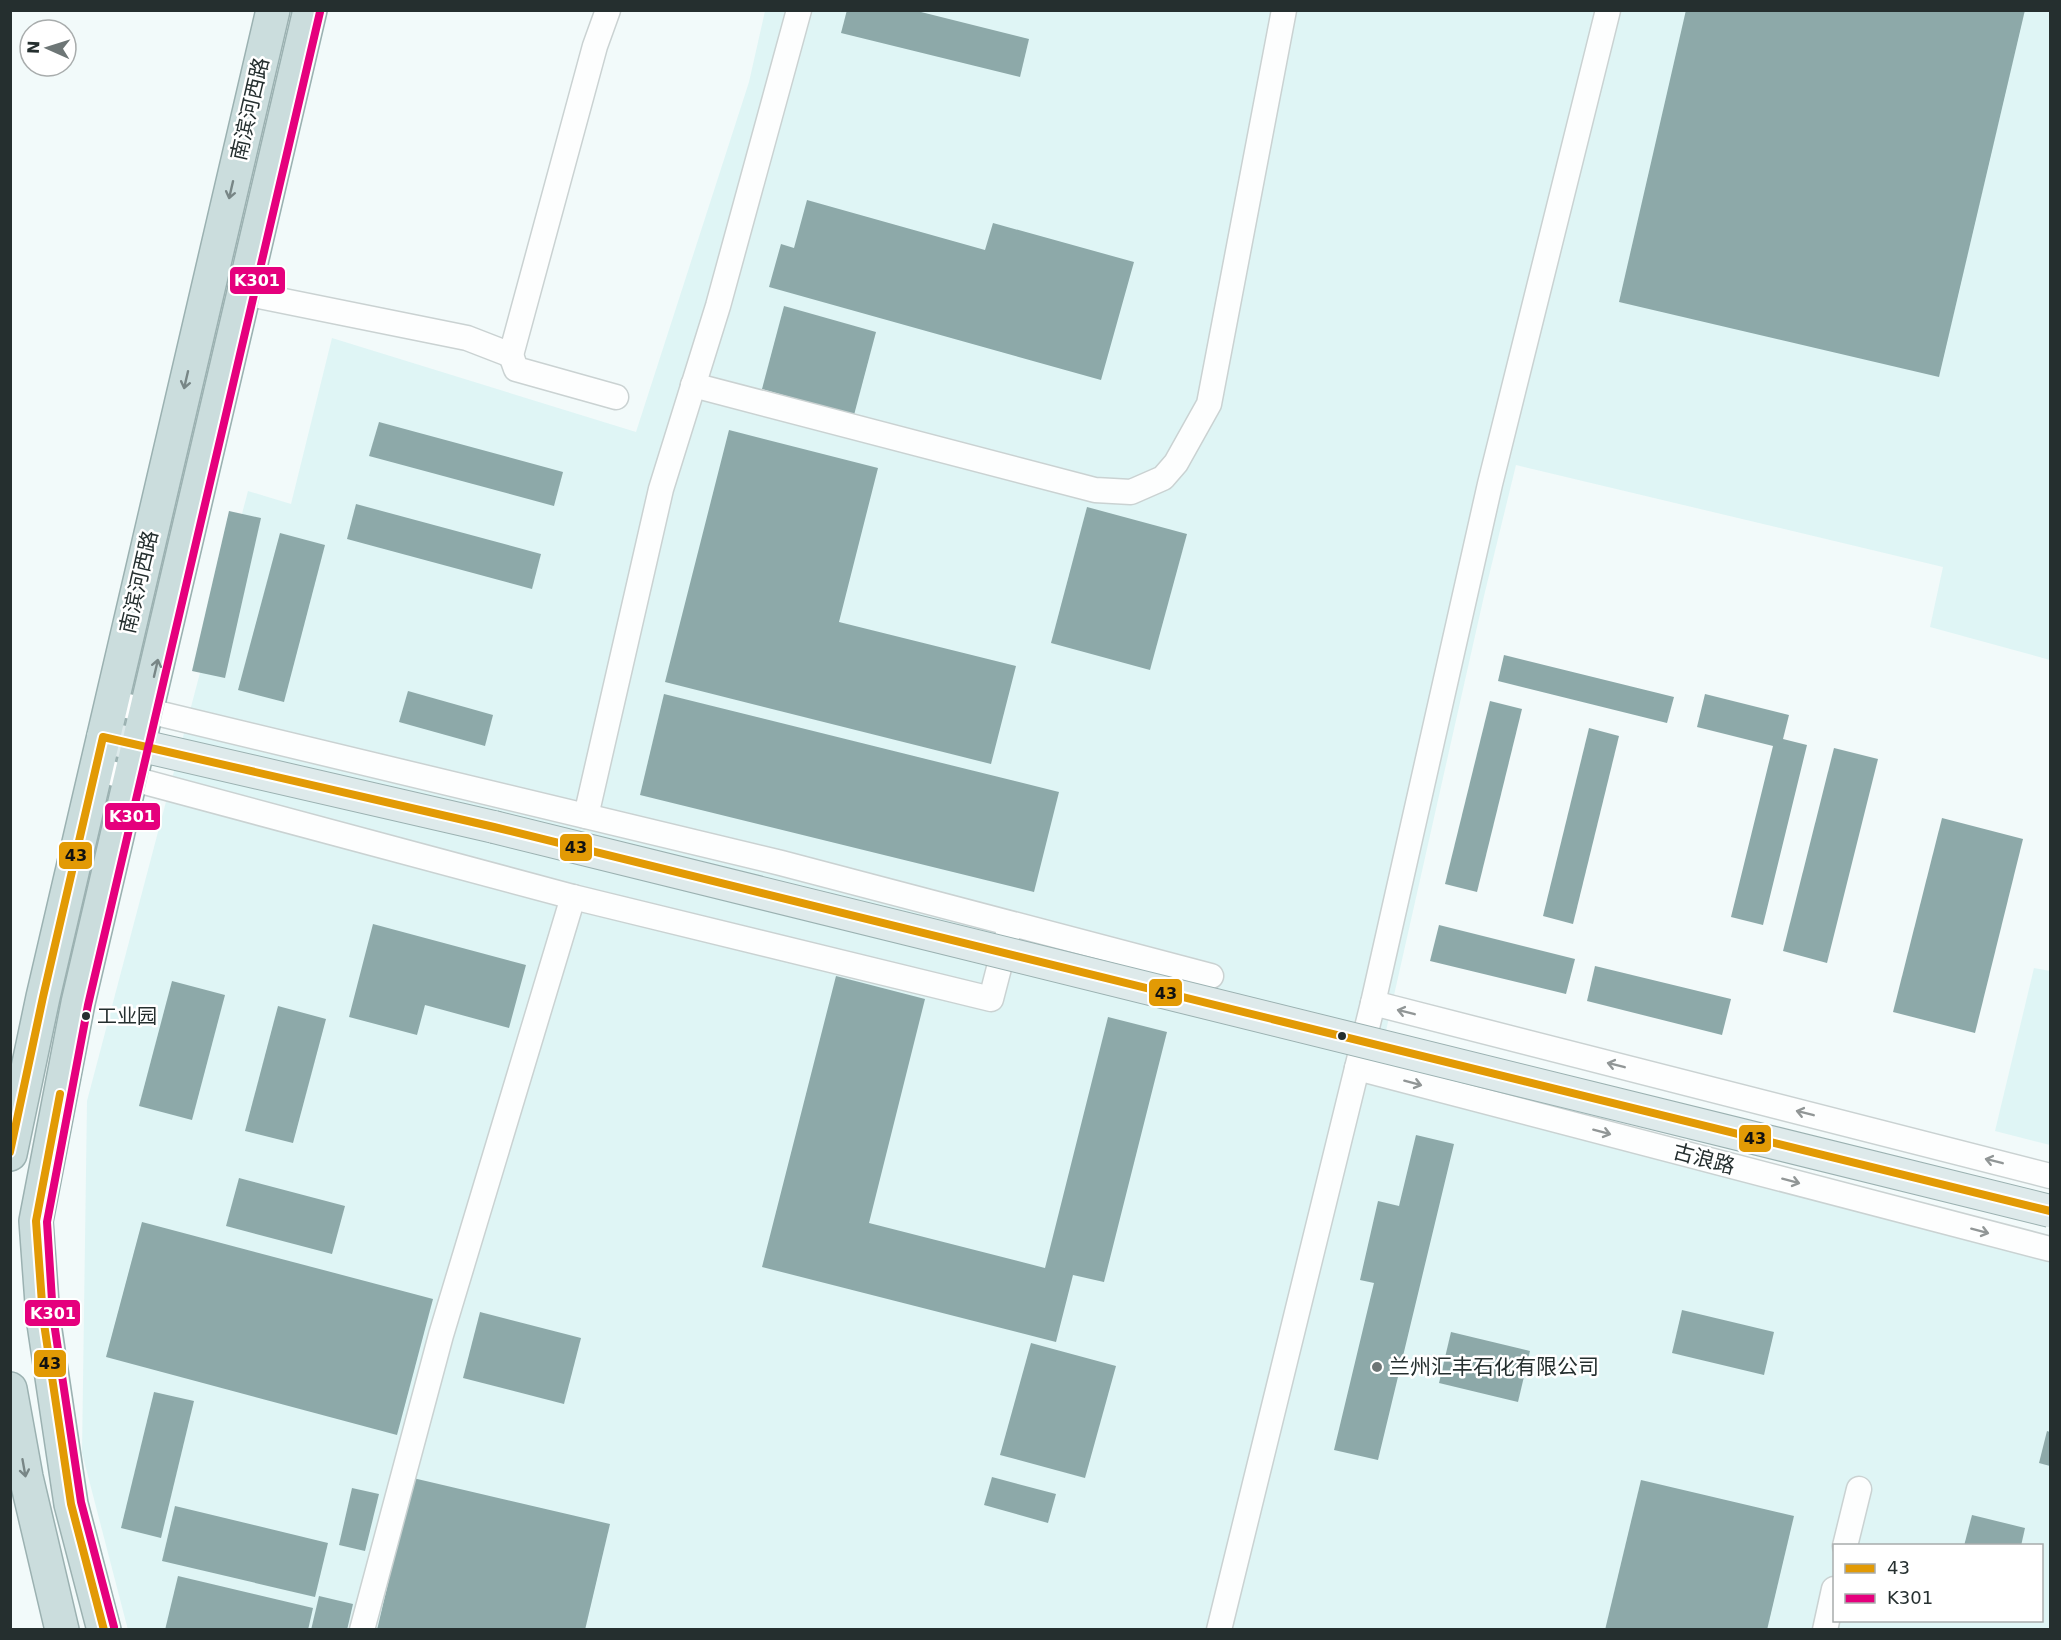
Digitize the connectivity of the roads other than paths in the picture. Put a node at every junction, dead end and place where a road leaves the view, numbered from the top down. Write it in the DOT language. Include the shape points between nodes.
graph roads {
  1 [pos="273,10"];
  2 [pos="310,10"];
  3 [pos="608,10"];
  4 [pos="799,10"];
  5 [pos="1284,10"];
  6 [pos="1608,10"];
  7 [pos="244,293"];
  8 [pos="511,356"];
  9 [pos="693,384"];
  10 [pos="616,397"];
  11 [pos="111,702"];
  12 [pos="146,711"];
  13 [pos="103,737"];
  14 [pos="138,746"];
  15 [pos="96,769"];
  16 [pos="130,778"];
  17 [pos="586,816"];
  18 [pos="573,897"];
  19 [pos="1010,923"];
  20 [pos="1211,976"];
  21 [pos="1373,1004"];
  22 [pos="1357,1068"];
  23 [pos="10,1154"];
  24 [pos="2050,1176"];
  25 [pos="2050,1211"];
  26 [pos="2050,1249"];
  27 [pos="10,1389"];
  28 [pos="1859,1489"];
  29 [pos="1845,1544"];
  30 [pos="1833,1593"];
  31 [pos="62,1629"];
  32 [pos="104,1629"];
  33 [pos="362,1629"];
  34 [pos="1219,1629"];
  35 [pos="1825,1629"];
  1 -- 11 [label="highway, 南滨河西路, one-way"];
  2 -- 7 [label="highway, 南滨河西路"];
  3 -- 8 [label="street" via="594,46"];
  4 -- 9 [label="street"];
  5 -- 9 [label="street" via="1209,404 1176,463 1163,478 1131,492 1095,490"];
  6 -- 21 [label="street" via="1490,484"];
  7 -- 8 [label="street" via="467,338"];
  12 -- 7 [label="highway, 南滨河西路, one-way"];
  8 -- 10 [label="street" via="516,369"];
  9 -- 17 [label="street" via="661,489"];
  11 -- 12 [label="street"];
  11 -- 13 [label="highway, 南滨河西路"];
  12 -- 14 [label="highway, 南滨河西路"];
  12 -- 17 [label="street"];
  13 -- 14 [label="main road, 古浪路"];
  13 -- 15 [label="highway, 南滨河西路"];
  14 -- 16 [label="highway, 南滨河西路"];
  14 -- 25 [label="main road, 古浪路, bridge" via="494,827"];
  15 -- 16 [label="street"];
  15 -- 23 [label="highway, 南滨河西路"];
  16 -- 18 [label="street"];
  16 -- 32 [label="highway, 南滨河西路" via="78,1003 36,1221 43,1317 71,1504"];
  17 -- 19 [label="street"];
  18 -- 19 [label="street" via="991,999"];
  18 -- 33 [label="street" via="441,1335"];
  19 -- 20 [label="street"];
  21 -- 22 [label="street"];
  24 -- 21 [label="street, one-way"];
  22 -- 26 [label="street, 古浪路, one-way"];
  22 -- 34 [label="street"];
  27 -- 31 [label="highway, one-way"];
  28 -- 29 [label="street"];
  30 -- 35 [label="street"];
}
